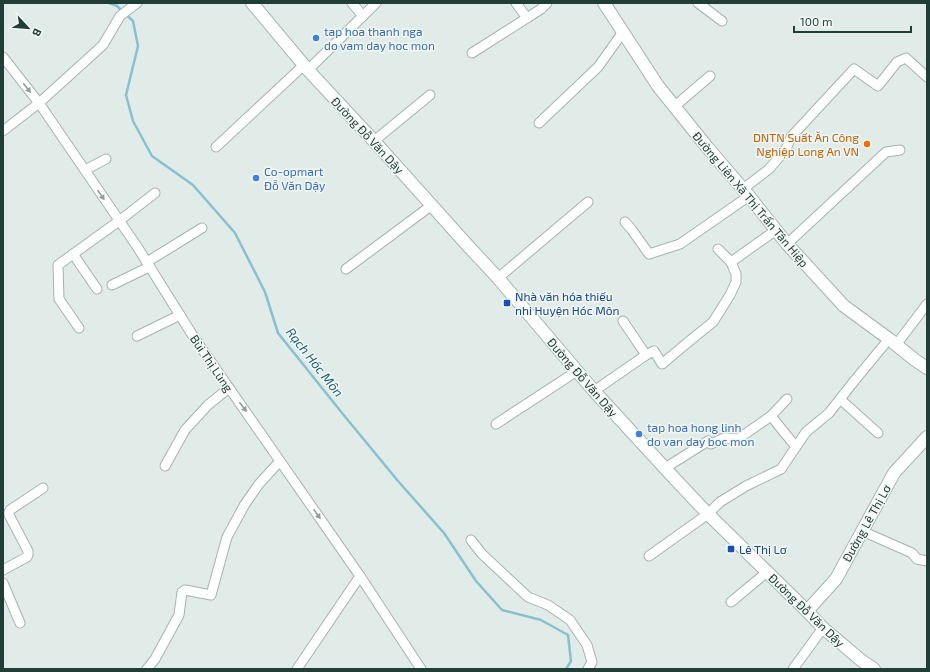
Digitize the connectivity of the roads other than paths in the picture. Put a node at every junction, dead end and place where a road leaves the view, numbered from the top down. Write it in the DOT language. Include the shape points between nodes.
graph roads {
  1 [pos="137,3"];
  2 [pos="252,3"];
  3 [pos="352,3"];
  4 [pos="376,3"];
  5 [pos="516,3"];
  6 [pos="547,3"];
  7 [pos="604,3"];
  8 [pos="698,3"];
  9 [pos="363,16"];
  10 [pos="527,18"];
  11 [pos="722,21"];
  12 [pos="623,32"];
  13 [pos="472,53"];
  14 [pos="3,57"];
  15 [pos="306,67"];
  16 [pos="710,76"];
  17 [pos="927,77"];
  18 [pos="430,95"];
  19 [pos="39,103"];
  20 [pos="675,106"];
  21 [pos="539,123"];
  22 [pos="3,131"];
  23 [pos="374,141"];
  24 [pos="216,147"];
  25 [pos="900,150"];
  26 [pos="106,159"];
  27 [pos="85,170"];
  28 [pos="746,192"];
  29 [pos="155,193"];
  30 [pos="588,202"];
  31 [pos="432,205"];
  32 [pos="119,221"];
  33 [pos="624,222"];
  34 [pos="202,228"];
  35 [pos="776,230"];
  36 [pos="787,244"];
  37 [pos="718,249"];
  38 [pos="73,254"];
  39 [pos="732,262"];
  40 [pos="148,264"];
  41 [pos="346,269"];
  42 [pos="498,278"];
  43 [pos="112,285"];
  44 [pos="97,289"];
  45 [pos="927,304"];
  46 [pos="180,315"];
  47 [pos="623,321"];
  48 [pos="79,328"];
  49 [pos="137,336"];
  50 [pos="893,342"];
  51 [pos="646,355"];
  52 [pos="927,368"];
  53 [pos="577,371"];
  54 [pos="229,388"];
  55 [pos="594,391"];
  56 [pos="787,399"];
  57 [pos="840,399"];
  58 [pos="771,416"];
  59 [pos="496,424"];
  60 [pos="878,433"];
  61 [pos="927,438"];
  62 [pos="796,447"];
  63 [pos="280,461"];
  64 [pos="165,466"];
  65 [pos="665,468"];
  66 [pos="43,488"];
  67 [pos="708,514"];
  68 [pos="862,531"];
  69 [pos="471,540"];
  70 [pos="648,556"];
  71 [pos="927,562"];
  72 [pos="3,570"];
  73 [pos="767,572"];
  74 [pos="360,576"];
  75 [pos="3,583"];
  76 [pos="731,602"];
  77 [pos="807,611"];
  78 [pos="20,623"];
  79 [pos="823,628"];
  80 [pos="147,669"];
  81 [pos="297,669"];
  82 [pos="421,669"];
  83 [pos="588,669"];
  84 [pos="793,669"];
  85 [pos="874,669"];
  1 -- 19 [label="street" via="120,16 103,45"];
  2 -- 15 [label="main road, Đường Đỗ Văn Dậy"];
  3 -- 9 [label="street"];
  4 -- 9 [label="street"];
  5 -- 10 [label="street"];
  6 -- 10 [label="street"];
  7 -- 12 [label="main road, Đường Liên Xã Thị Trấn Tân Hiệp"];
  8 -- 11 [label="street"];
  9 -- 15 [label="street"];
  10 -- 13 [label="street"];
  12 -- 20 [label="main road, Đường Liên Xã Thị Trấn Tân Hiệp" via="658,86"];
  12 -- 21 [label="street" via="598,67"];
  14 -- 19 [label="street, Bùi Thị Lùng, one-way"];
  15 -- 23 [label="main road, Đường Đỗ Văn Dậy"];
  15 -- 24 [label="street"];
  16 -- 20 [label="street"];
  17 -- 28 [label="street" via="906,58 897,62 878,86 854,69 791,137 786,149"];
  18 -- 23 [label="street"];
  19 -- 22 [label="street"];
  19 -- 27 [label="street, Bùi Thị Lùng"];
  20 -- 28 [label="main road, Đường Liên Xã Thị Trấn Tân Hiệp" via="707,148"];
  23 -- 31 [label="main road, Đường Đỗ Văn Dậy"];
  25 -- 36 [label="street" via="886,152"];
  26 -- 27 [label="street"];
  27 -- 32 [label="street, Bùi Thị Lùng, one-way"];
  28 -- 33 [label="street" via="680,244 649,254"];
  28 -- 35 [label="main road, Đường Liên Xã Thị Trấn Tân Hiệp"];
  29 -- 32 [label="street"];
  30 -- 42 [label="street"];
  31 -- 41 [label="street"];
  31 -- 42 [label="main road, Đường Đỗ Văn Dậy"];
  32 -- 38 [label="street"];
  32 -- 40 [label="street, Bùi Thị Lùng"];
  34 -- 40 [label="street"];
  35 -- 36 [label="main road, Đường Liên Xã Thị Trấn Tân Hiệp"];
  35 -- 39 [label="street"];
  36 -- 50 [label="main road, Đường Liên Xã Thị Trấn Tân Hiệp" via="844,306"];
  37 -- 39 [label="street"];
  38 -- 44 [label="street"];
  38 -- 48 [label="street" via="58,265 59,299"];
  39 -- 51 [label="street" via="736,282 713,322 662,364 654,351"];
  40 -- 43 [label="street"];
  40 -- 46 [label="street, Bùi Thị Lùng"];
  42 -- 53 [label="main road, Đường Đỗ Văn Dậy"];
  45 -- 50 [label="street"];
  46 -- 49 [label="street"];
  46 -- 54 [label="street, Bùi Thị Lùng"];
  47 -- 51 [label="street"];
  50 -- 52 [label="main road, Đường Liên Xã Thị Trấn Tân Hiệp"];
  50 -- 57 [label="street"];
  51 -- 55 [label="street"];
  53 -- 55 [label="main road, Đường Đỗ Văn Dậy"];
  53 -- 59 [label="street"];
  54 -- 63 [label="street, Bùi Thị Lùng, one-way"];
  54 -- 64 [label="street" via="208,405 185,430"];
  55 -- 65 [label="main road, Đường Đỗ Văn Dậy"];
  56 -- 58 [label="street"];
  57 -- 60 [label="street"];
  57 -- 62 [label="street" via="829,413 806,432"];
  58 -- 62 [label="street"];
  58 -- 65 [label="street" via="738,439 724,438 711,444 708,441"];
  61 -- 68 [label="main road, Đường Lê Thị Lơ" via="894,473"];
  62 -- 67 [label="street" via="781,469 720,502"];
  63 -- 74 [label="street, Bùi Thị Lùng, one-way"];
  63 -- 80 [label="street" via="248,499 227,537 211,596 185,590 182,592 179,615"];
  65 -- 67 [label="main road, Đường Đỗ Văn Dậy"];
  66 -- 72 [label="street" via="9,512 28,555"];
  67 -- 70 [label="street"];
  67 -- 73 [label="main road, Đường Đỗ Văn Dậy"];
  68 -- 71 [label="street"];
  68 -- 77 [label="main road, Đường Lê Thị Lơ" via="836,579"];
  69 -- 83 [label="street" via="482,554 528,597 548,605 570,620 587,645 592,662"];
  73 -- 76 [label="street"];
  73 -- 77 [label="main road, Đường Đỗ Văn Dậy"];
  74 -- 81 [label="street"];
  74 -- 82 [label="street, Bùi Thị Lùng"];
  75 -- 78 [label="street"];
  77 -- 79 [label="main road, Đường Đỗ Văn Dậy"];
  79 -- 84 [label="street"];
  79 -- 85 [label="main road, Đường Đỗ Văn Dậy"];
}
